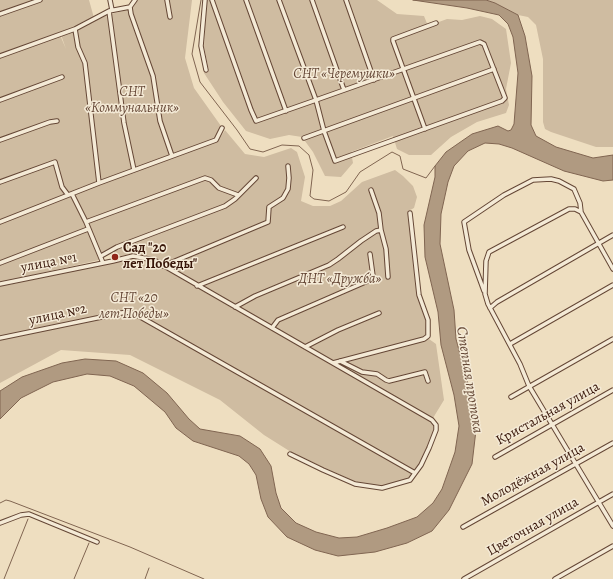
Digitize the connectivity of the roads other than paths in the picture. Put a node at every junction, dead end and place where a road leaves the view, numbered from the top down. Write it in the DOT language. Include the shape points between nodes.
graph roads {
  1 [pos="40,0"];
  2 [pos="110,0"];
  3 [pos="135,0"];
  4 [pos="167,0"];
  5 [pos="205,0"];
  6 [pos="212,0"];
  7 [pos="246,0"];
  8 [pos="279,0"];
  9 [pos="312,0"];
  10 [pos="346,0"];
  11 [pos="130,7"];
  12 [pos="111,10"];
  13 [pos="0,14"];
  14 [pos="170,17"];
  15 [pos="436,23"];
  16 [pos="75,29"];
  17 [pos="0,56"];
  18 [pos="403,69"];
  19 [pos="494,69"];
  20 [pos="206,70"];
  21 [pos="62,77"];
  22 [pos="374,80"];
  23 [pos="344,90"];
  24 [pos="414,98"];
  25 [pos="0,100"];
  26 [pos="316,100"];
  27 [pos="286,111"];
  28 [pos="57,121"];
  29 [pos="222,128"];
  30 [pos="424,129"];
  31 [pos="324,131"];
  32 [pos="304,138"];
  33 [pos="0,140"];
  34 [pos="172,156"];
  35 [pos="288,166"];
  36 [pos="134,170"];
  37 [pos="256,178"];
  38 [pos="0,182"];
  39 [pos="99,183"];
  40 [pos="371,190"];
  41 [pos="70,195"];
  42 [pos="238,195"];
  43 [pos="581,212"];
  44 [pos="410,213"];
  45 [pos="0,222"];
  46 [pos="86,222"];
  47 [pos="343,227"];
  48 [pos="88,230"];
  49 [pos="381,230"];
  50 [pos="613,235"];
  51 [pos="598,243"];
  52 [pos="370,254"];
  53 [pos="101,256"];
  54 [pos="0,263"];
  55 [pos="103,263"];
  56 [pos="163,266"];
  57 [pos="613,269"];
  58 [pos="388,277"];
  59 [pos="0,284"];
  60 [pos="613,285"];
  61 [pos="197,286"];
  62 [pos="485,294"];
  63 [pos="235,307"];
  64 [pos="490,308"];
  65 [pos="379,313"];
  66 [pos="272,328"];
  67 [pos="0,338"];
  68 [pos="613,339"];
  69 [pos="510,344"];
  70 [pos="305,347"];
  71 [pos="340,360"];
  72 [pos="333,363"];
  73 [pos="428,381"];
  74 [pos="529,386"];
  75 [pos="613,390"];
  76 [pos="511,397"];
  77 [pos="553,424"];
  78 [pos="613,443"];
  79 [pos="290,454"];
  80 [pos="494,457"];
  81 [pos="576,463"];
  82 [pos="415,473"];
  83 [pos="613,494"];
  84 [pos="599,502"];
  85 [pos="0,522"];
  86 [pos="613,526"];
  87 [pos="463,527"];
  88 [pos="97,542"];
  89 [pos="613,546"];
  90 [pos="464,579"];
  91 [pos="555,579"];
  1 -- 13 [label="street"];
  2 -- 12 [label="street"];
  3 -- 11 [label="street"];
  4 -- 14 [label="street"];
  5 -- 20 [label="street" via="201,46"];
  6 -- 27 [label="street" via="256,121"];
  7 -- 27 [label="street"];
  8 -- 26 [label="street"];
  9 -- 23 [label="street"];
  10 -- 22 [label="street"];
  11 -- 12 [label="street"];
  11 -- 34 [label="street" via="130,14 153,76 160,121"];
  12 -- 16 [label="street"];
  12 -- 36 [label="street" via="124,123"];
  15 -- 18 [label="street" via="393,40"];
  16 -- 17 [label="street"];
  16 -- 39 [label="street" via="78,47 85,63"];
  18 -- 19 [label="street" via="480,42 484,44"];
  18 -- 22 [label="street"];
  18 -- 24 [label="street"];
  19 -- 24 [label="street"];
  19 -- 30 [label="street" via="505,96 504,100"];
  21 -- 25 [label="street"];
  22 -- 23 [label="street"];
  23 -- 26 [label="street"];
  24 -- 30 [label="street"];
  24 -- 31 [label="street"];
  26 -- 27 [label="street"];
  26 -- 31 [label="street"];
  28 -- 33 [label="street"];
  29 -- 34 [label="street" via="216,140"];
  30 -- 31 [label="street" via="335,161"];
  31 -- 32 [label="street"];
  34 -- 36 [label="street"];
  35 -- 56 [label="street" via="288,189 283,198 269,207 268,222"];
  36 -- 39 [label="street"];
  37 -- 42 [label="street"];
  38 -- 41 [label="street" via="55,162 62,187"];
  39 -- 41 [label="street"];
  40 -- 49 [label="street" via="379,213"];
  41 -- 45 [label="street"];
  41 -- 46 [label="street"];
  42 -- 46 [label="street" via="219,188 205,178"];
  42 -- 53 [label="street" via="225,206 117,247"];
  43 -- 51 [label="street"];
  43 -- 62 [label="street" via="569,209 489,252 486,261"];
  43 -- 62 [label="street" via="580,203 572,187 560,181 541,178 526,182 464,222 468,250"];
  44 -- 71 [label="street" via="419,295 428,320 428,336"];
  46 -- 48 [label="street"];
  47 -- 61 [label="street"];
  48 -- 53 [label="street"];
  48 -- 54 [label="street"];
  49 -- 58 [label="street" via="388,257"];
  49 -- 63 [label="street" via="361,241 329,265"];
  50 -- 51 [label="street"];
  51 -- 57 [label="street"];
  51 -- 64 [label="street"];
  52 -- 66 [label="street" via="373,276 370,280 278,320"];
  53 -- 55 [label="street"];
  55 -- 56 [label="street, улица №1" via="133,256 154,260"];
  55 -- 59 [label="street, улица №1"];
  56 -- 61 [label="street, улица №1"];
  60 -- 69 [label="street"];
  61 -- 63 [label="street, улица №1"];
  62 -- 64 [label="street"];
  63 -- 66 [label="street, улица №1"];
  64 -- 69 [label="street"];
  65 -- 70 [label="street"];
  66 -- 70 [label="street, улица №1"];
  67 -- 82 [label="street, улица №2" via="121,312 137,314"];
  68 -- 74 [label="street"];
  69 -- 74 [label="street"];
  70 -- 72 [label="street, улица №1"];
  71 -- 72 [label="street"];
  71 -- 73 [label="street" via="362,372 377,374 389,381 425,372"];
  72 -- 82 [label="street, улица №1" via="432,420 436,430"];
  74 -- 76 [label="street"];
  74 -- 77 [label="street"];
  75 -- 77 [label="street, Кристальная улица"];
  77 -- 80 [label="street, Кристальная улица"];
  77 -- 81 [label="street"];
  78 -- 81 [label="street, Молодёжная улица"];
  79 -- 82 [label="street" via="355,484 382,488 410,480"];
  81 -- 84 [label="street"];
  81 -- 87 [label="street, Молодёжная улица"];
  83 -- 84 [label="street, Цветочная улица"];
  84 -- 86 [label="street"];
  84 -- 90 [label="street, Цветочная улица"];
  85 -- 88 [label="street" via="21,514 29,514"];
  89 -- 91 [label="street"];
}
